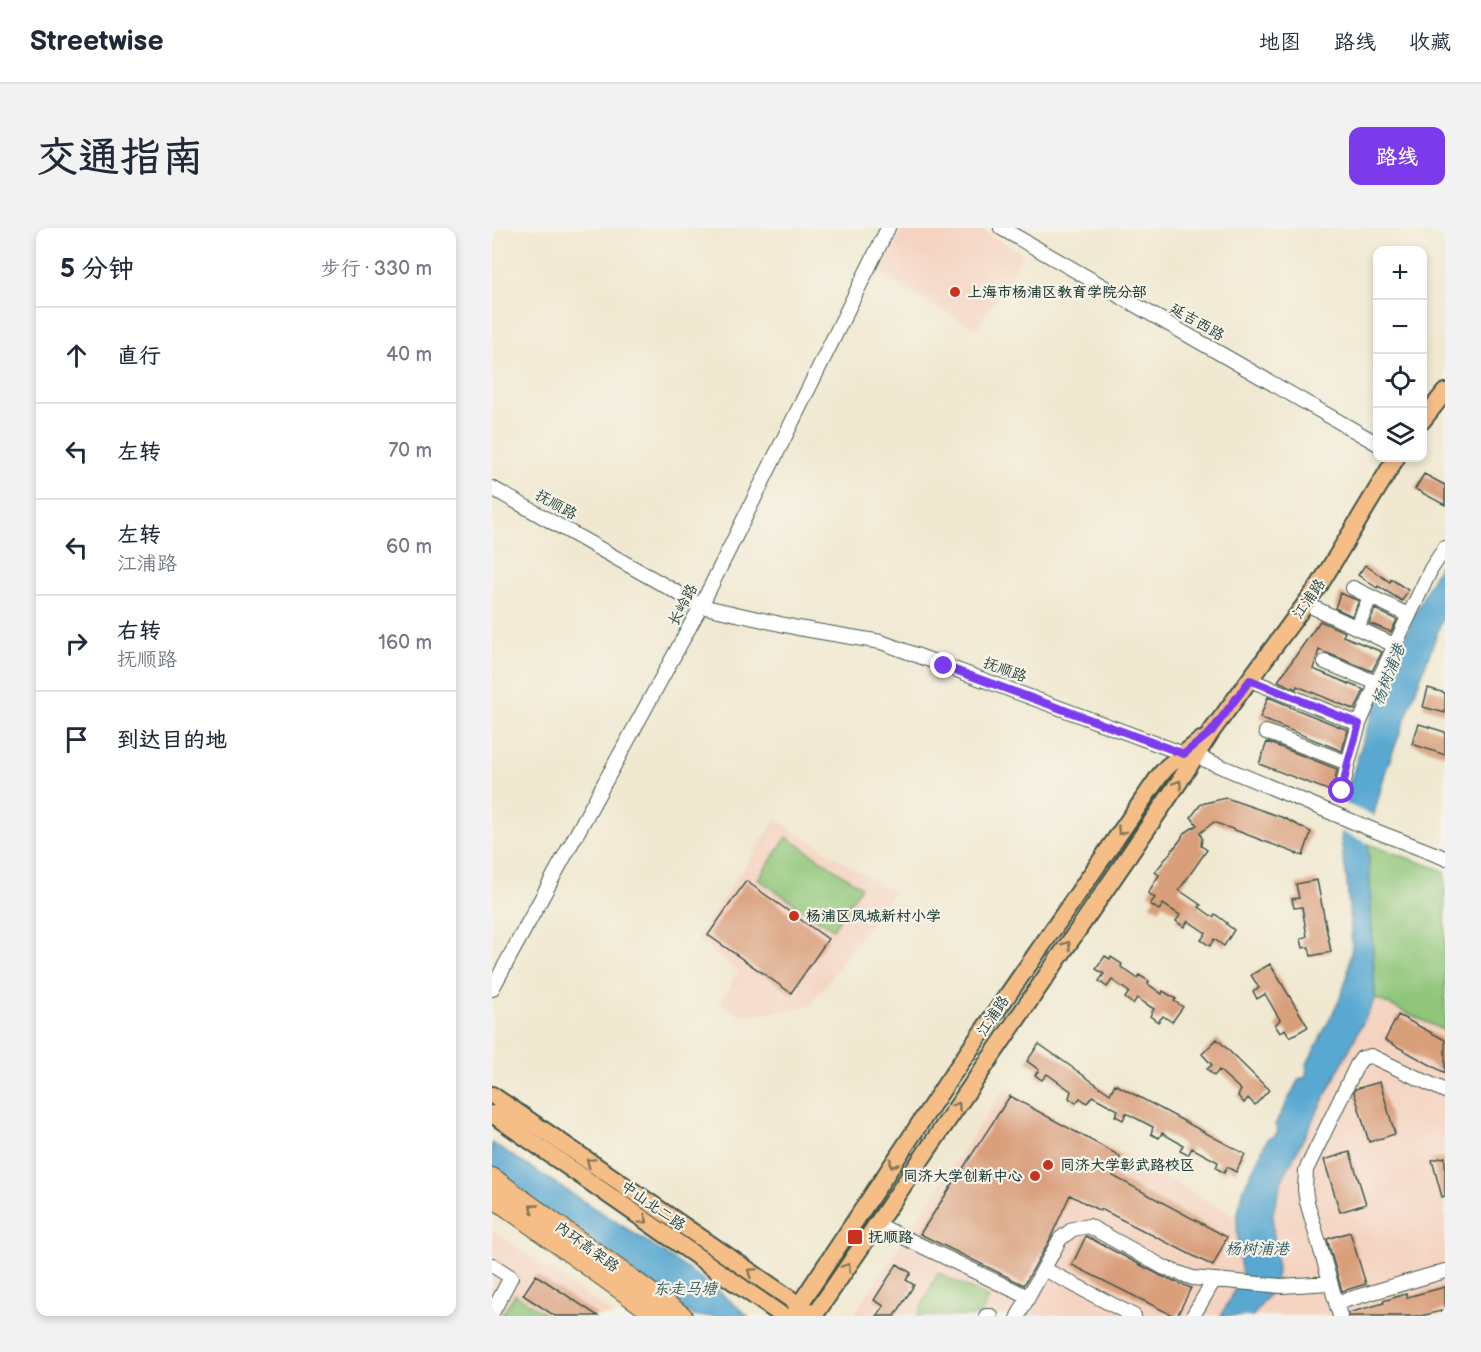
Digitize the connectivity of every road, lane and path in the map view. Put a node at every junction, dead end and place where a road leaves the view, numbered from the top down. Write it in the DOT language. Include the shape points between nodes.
graph roads {
  1 [pos="888,228"];
  2 [pos="1001,228"];
  3 [pos="1445,393"];
  4 [pos="1427,415"];
  5 [pos="1373,442"];
  6 [pos="1394,462"];
  7 [pos="492,488"];
  8 [pos="1445,548"];
  9 [pos="1353,588"];
  10 [pos="1370,597"];
  11 [pos="1306,603"];
  12 [pos="701,606"];
  13 [pos="1408,615"];
  14 [pos="1357,628"];
  15 [pos="1394,645"];
  16 [pos="1325,662"];
  17 [pos="1250,680"];
  18 [pos="1377,682"];
  19 [pos="1359,724"];
  20 [pos="1266,732"];
  21 [pos="1190,755"];
  22 [pos="1348,763"];
  23 [pos="1342,791"];
  24 [pos="1445,858"];
  25 [pos="492,989"];
  26 [pos="1445,1091"];
  27 [pos="492,1095"];
  28 [pos="492,1114"];
  29 [pos="492,1178"];
  30 [pos="492,1196"];
  31 [pos="492,1205"];
  32 [pos="876,1224"];
  33 [pos="492,1266"];
  34 [pos="1044,1269"];
  35 [pos="1445,1271"];
  36 [pos="1214,1280"];
  37 [pos="1330,1283"];
  38 [pos="630,1295"];
  39 [pos="1028,1297"];
  40 [pos="1338,1310"];
  41 [pos="796,1311"];
  42 [pos="492,1313"];
  43 [pos="658,1316"];
  44 [pos="682,1316"];
  45 [pos="783,1316"];
  46 [pos="814,1316"];
  47 [pos="986,1316"];
  48 [pos="991,1316"];
  49 [pos="1018,1316"];
  50 [pos="1134,1316"];
  51 [pos="1193,1316"];
  1 -- 12 [label="street, 长岭路"];
  2 -- 5 [label="street, 延吉西路"];
  3 -- 4 [label="main road"];
  6 -- 11 [label="main road, 江浦路"];
  7 -- 12 [label="street, 抚顺路"];
  8 -- 13 [label="street"];
  9 -- 10 [label="street"];
  10 -- 13 [label="street"];
  10 -- 14 [label="street"];
  11 -- 14 [label="street"];
  11 -- 17 [label="main road, 江浦路"];
  12 -- 21 [label="street, 抚顺路" via="881,642"];
  12 -- 25 [label="street, 长岭路"];
  13 -- 15 [label="street"];
  14 -- 15 [label="street"];
  15 -- 18 [label="street"];
  16 -- 18 [label="street"];
  17 -- 19 [label="street"];
  17 -- 21 [label="main road, 江浦路"];
  18 -- 19 [label="street"];
  19 -- 22 [label="street"];
  20 -- 22 [label="street"];
  21 -- 24 [label="street, 抚顺路"];
  21 -- 41 [label="main road, 江浦路, one-way" via="1165,769 1153,785 946,1084"];
  46 -- 21 [label="main road, 江浦路, one-way"];
  22 -- 23 [label="street"];
  26 -- 37 [label="street" via="1371,1056 1362,1058 1357,1065 1306,1170 1307,1202"];
  41 -- 27 [label="main road, 中山北二路, one-way"];
  28 -- 45 [label="main road, 中山北二路, one-way"];
  44 -- 29 [label="highway, 内环高架路, one-way"];
  30 -- 38 [label="highway, 内环高架路"];
  31 -- 38 [label="highway" via="592,1275"];
  32 -- 39 [label="street"];
  33 -- 42 [label="street" via="511,1277"];
  34 -- 36 [label="street" via="1060,1239 1072,1229 1089,1226 1165,1268 1193,1278"];
  34 -- 39 [label="street"];
  34 -- 50 [label="street"];
  35 -- 40 [label="street"];
  36 -- 37 [label="street" via="1281,1286"];
  36 -- 51 [label="street"];
  37 -- 40 [label="street"];
  38 -- 43 [label="highway, 内环高架路"];
  39 -- 49 [label="street"];
  41 -- 46 [label="main road, 中山北二路"];
  47 -- 48 [label="street"];
}
